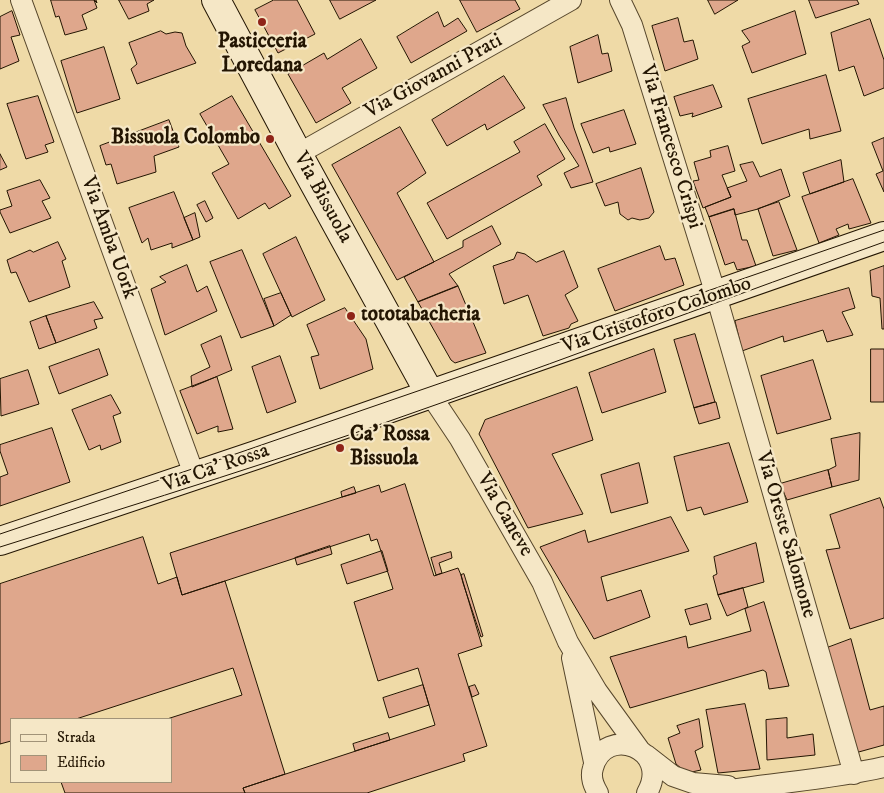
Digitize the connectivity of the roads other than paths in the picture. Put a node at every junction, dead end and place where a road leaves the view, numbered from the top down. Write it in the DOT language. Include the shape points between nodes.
graph roads {
  1 [pos="21,0"];
  2 [pos="571,0"];
  3 [pos="620,0"];
  4 [pos="218,1"];
  5 [pos="298,154"];
  6 [pos="884,236"];
  7 [pos="716,295"];
  8 [pos="430,394"];
  9 [pos="195,477"];
  10 [pos="0,541"];
  11 [pos="568,642"];
  12 [pos="642,752"];
  13 [pos="594,762"];
  14 [pos="884,767"];
  15 [pos="854,774"];
  16 [pos="743,787"];
  17 [pos="597,792"];
  18 [pos="647,793"];
  19 [pos="712,793"];
  1 -- 9 [label="street, Via Amba Uork"];
  2 -- 5 [label="street, Via Giovanni Prati"];
  3 -- 7 [label="street, Via Francesco Crispi" via="632,25"];
  4 -- 5 [label="street, Via Bissuola"];
  5 -- 8 [label="street, Via Bissuola"];
  6 -- 7 [label="street, Via Cristoforo Colombo"];
  7 -- 8 [label="street, Via Cristoforo Colombo"];
  7 -- 15 [label="street, Via Oreste Salomone"];
  8 -- 9 [label="street, Via Ca' Rossa"];
  8 -- 11 [label="street, Via Caneve" via="460,438 542,582"];
  9 -- 10 [label="street, Via Ca' Rossa"];
  11 -- 12 [label="street, Via Caneve" via="597,691"];
  11 -- 13 [label="street, Via Caneve"];
  12 -- 13 [label="street" via="619,744 600,753"];
  12 -- 16 [label="street, Via Caneve" via="673,776 694,783"];
  12 -- 18 [label="street" via="653,774"];
  13 -- 17 [label="street, Via Caneve" via="592,782"];
  14 -- 15 [label="street, Via Caneve"];
  15 -- 16 [label="street, Via Caneve"];
  16 -- 19 [label="street, Via Caneve"];
}
